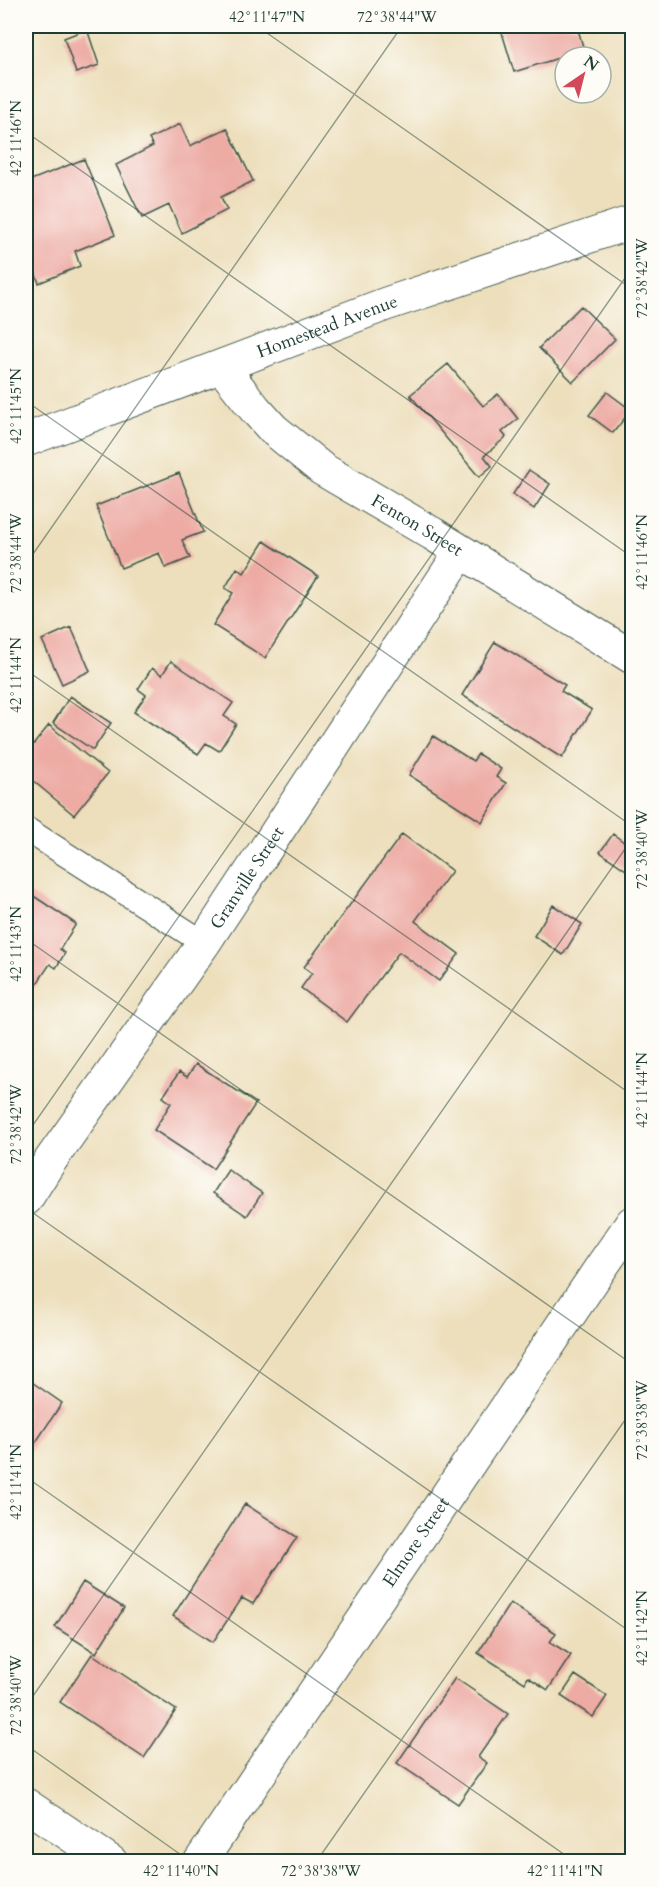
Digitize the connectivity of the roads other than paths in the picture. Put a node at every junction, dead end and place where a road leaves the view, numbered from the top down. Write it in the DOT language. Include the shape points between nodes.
graph roads {
  1 [pos="633,222"];
  2 [pos="222,367"];
  3 [pos="26,440"];
  4 [pos="461,552"];
  5 [pos="633,657"];
  6 [pos="26,830"];
  7 [pos="204,943"];
  8 [pos="26,1199"];
  9 [pos="633,1223"];
  10 [pos="26,1805"];
  11 [pos="111,1862"];
  12 [pos="200,1862"];
  1 -- 2 [label="street, Homestead Avenue" via="386,304"];
  2 -- 3 [label="street, Homestead Avenue"];
  2 -- 4 [label="street, Fenton Street" via="273,429 322,469"];
  4 -- 5 [label="street, Fenton Street"];
  4 -- 7 [label="street, Granville Street"];
  6 -- 7 [label="lane"];
  7 -- 8 [label="street, Granville Street"];
  9 -- 12 [label="street, Elmore Street"];
  10 -- 11 [label="street"];
}
